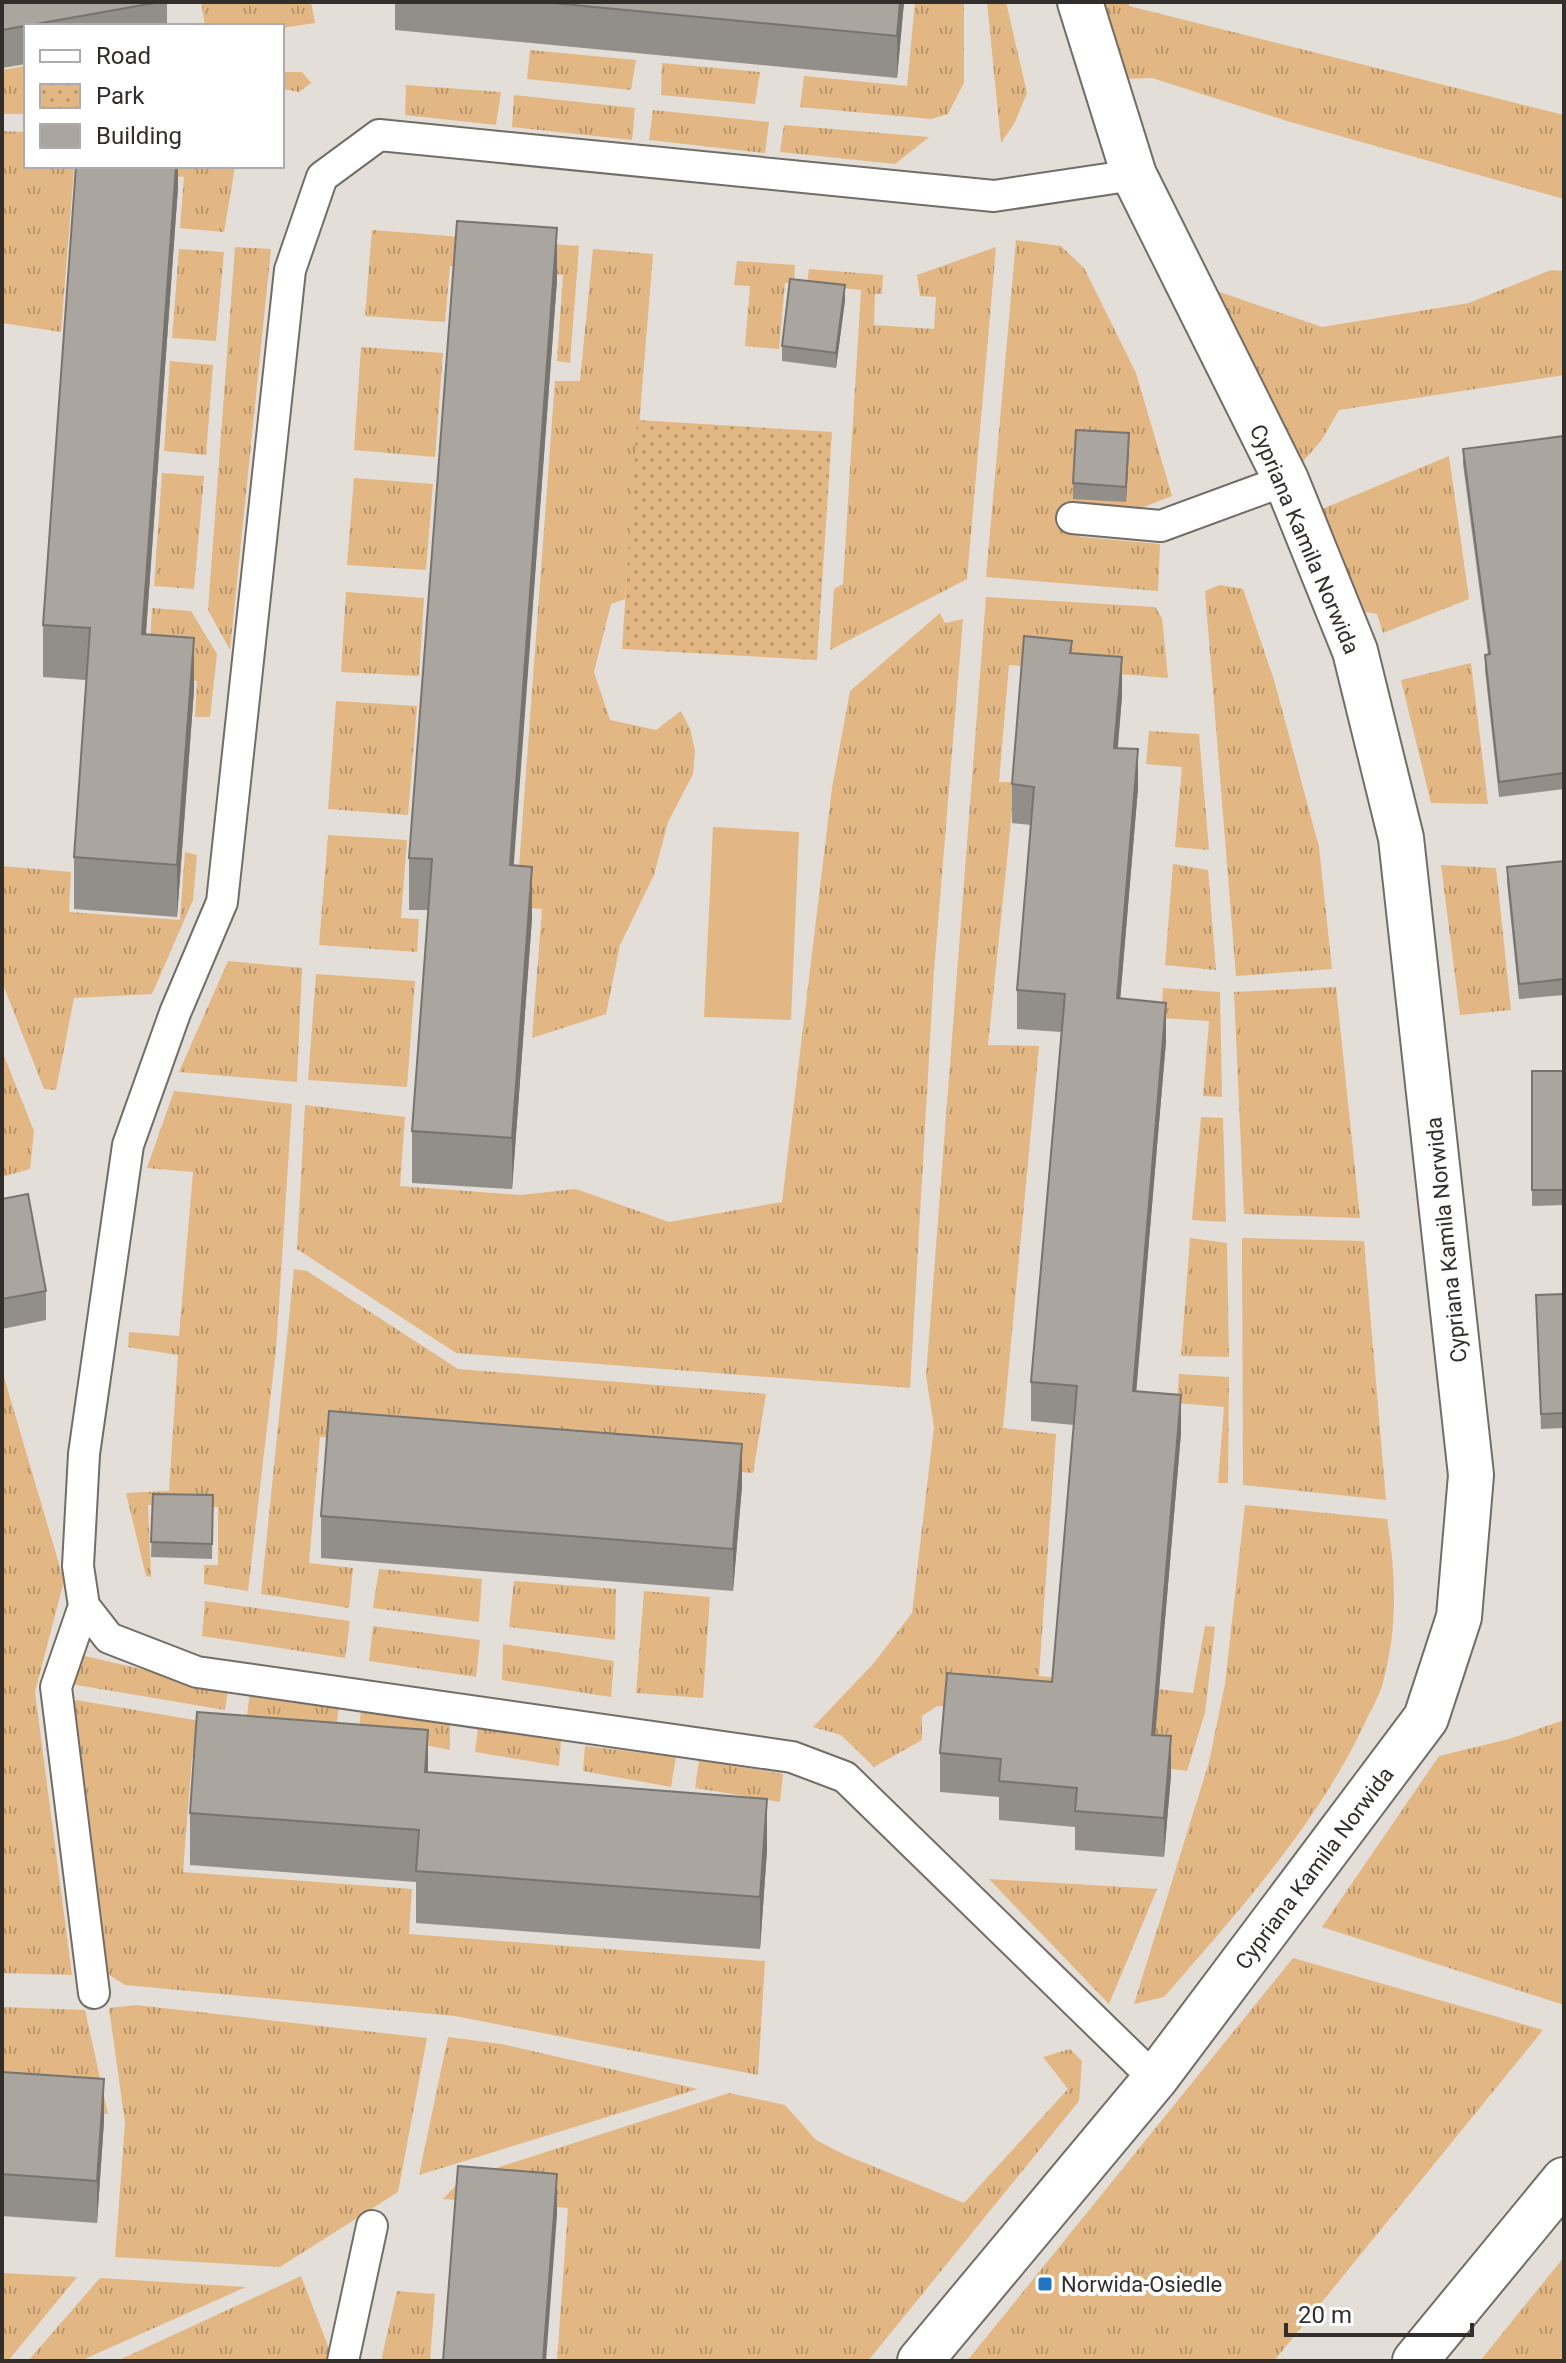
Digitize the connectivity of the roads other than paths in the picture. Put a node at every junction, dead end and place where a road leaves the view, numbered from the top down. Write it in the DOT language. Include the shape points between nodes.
graph roads {
  1 [pos="1080,2"];
  2 [pos="1134,175"];
  3 [pos="1286,480"];
  4 [pos="1072,518"];
  5 [pos="84,1606"];
  6 [pos="94,1993"];
  7 [pos="1155,2079"];
  8 [pos="1564,2180"];
  9 [pos="372,2226"];
  10 [pos="343,2361"];
  11 [pos="920,2361"];
  12 [pos="1415,2361"];
  1 -- 2 [label="street, Cypriana Kamila Norwida"];
  2 -- 3 [label="street, Cypriana Kamila Norwida"];
  2 -- 5 [label="lane" via="994,196 379,135 322,177 290,270 222,902 128,1145 84,1454 78,1566"];
  3 -- 4 [label="lane" via="1161,526"];
  3 -- 7 [label="street, Cypriana Kamila Norwida" via="1355,651 1401,838 1471,1475 1459,1617 1426,1718"];
  5 -- 6 [label="lane" via="56,1687"];
  5 -- 7 [label="lane" via="109,1638 197,1672 792,1757 845,1777"];
  7 -- 11 [label="street, Cypriana Kamila Norwida"];
  8 -- 12 [label="street"];
  9 -- 10 [label="lane"];
}
